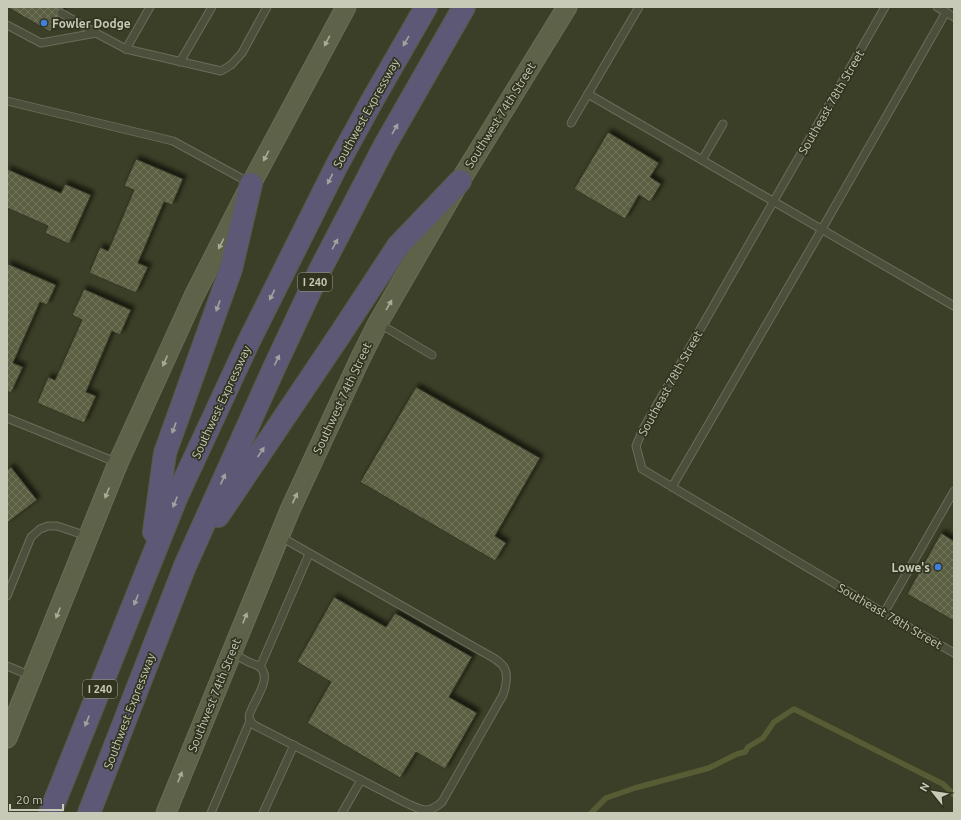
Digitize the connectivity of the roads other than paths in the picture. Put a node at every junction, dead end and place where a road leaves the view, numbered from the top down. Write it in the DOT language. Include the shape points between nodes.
graph roads {
  1 [pos="150,7"];
  2 [pos="212,7"];
  3 [pos="267,7"];
  4 [pos="346,7"];
  5 [pos="426,7"];
  6 [pos="464,7"];
  7 [pos="567,7"];
  8 [pos="640,7"];
  9 [pos="885,7"];
  10 [pos="937,7"];
  11 [pos="946,12"];
  12 [pos="61,13"];
  13 [pos="954,17"];
  14 [pos="7,25"];
  15 [pos="96,33"];
  16 [pos="126,49"];
  17 [pos="180,62"];
  18 [pos="588,94"];
  19 [pos="7,101"];
  20 [pos="571,124"];
  21 [pos="722,124"];
  22 [pos="702,160"];
  23 [pos="460,181"];
  24 [pos="252,184"];
  25 [pos="774,201"];
  26 [pos="822,229"];
  27 [pos="954,306"];
  28 [pos="378,323"];
  29 [pos="432,355"];
  30 [pos="7,418"];
  31 [pos="118,464"];
  32 [pos="672,487"];
  33 [pos="954,491"];
  34 [pos="279,536"];
  35 [pos="89,537"];
  36 [pos="309,554"];
  37 [pos="150,564"];
  38 [pos="185,566"];
  39 [pos="7,596"];
  40 [pos="884,614"];
  41 [pos="231,653"];
  42 [pos="954,653"];
  43 [pos="7,666"];
  44 [pos="260,667"];
  45 [pos="33,676"];
  46 [pos="250,721"];
  47 [pos="7,738"];
  48 [pos="294,745"];
  49 [pos="361,780"];
  50 [pos="50,813"];
  51 [pos="89,813"];
  52 [pos="166,813"];
  53 [pos="211,813"];
  54 [pos="263,813"];
  55 [pos="342,813"];
  1 -- 16 [label="lane"];
  2 -- 17 [label="lane"];
  3 -- 17 [label="lane" via="242,53 221,72"];
  4 -- 24 [label="main road, one-way"];
  5 -- 37 [label="highway, Southwest Expressway / I 240, one-way" via="337,165 248,343"];
  38 -- 6 [label="highway, Southwest Expressway / I 240, one-way" via="319,272 385,145"];
  7 -- 23 [label="main road, Southwest 74th Street"];
  8 -- 18 [label="lane"];
  9 -- 25 [label="lane, Southeast 78th Street"];
  10 -- 11 [label="lane"];
  11 -- 13 [label="lane"];
  11 -- 26 [label="lane"];
  12 -- 15 [label="lane"];
  14 -- 15 [label="lane" via="41,44"];
  15 -- 16 [label="lane"];
  16 -- 17 [label="lane"];
  18 -- 20 [label="lane"];
  18 -- 22 [label="lane"];
  19 -- 24 [label="lane" via="173,141"];
  21 -- 22 [label="lane"];
  22 -- 25 [label="lane"];
  28 -- 23 [label="main road, Southwest 74th Street, one-way"];
  38 -- 23 [label="highway, one-way" via="398,246"];
  24 -- 31 [label="main road, one-way" via="194,296"];
  24 -- 37 [label="highway, one-way" via="231,269 165,453"];
  25 -- 26 [label="lane"];
  25 -- 32 [label="lane, Southeast 78th Street" via="643,429 636,446 642,469"];
  26 -- 27 [label="lane"];
  26 -- 32 [label="lane"];
  28 -- 29 [label="lane"];
  34 -- 28 [label="main road, Southwest 74th Street, one-way"];
  30 -- 31 [label="lane"];
  31 -- 35 [label="main road, one-way"];
  32 -- 40 [label="lane, Southeast 78th Street"];
  33 -- 40 [label="lane"];
  34 -- 36 [label="lane"];
  41 -- 34 [label="main road, Southwest 74th Street, one-way"];
  35 -- 39 [label="lane" via="57,526 40,529 31,536"];
  35 -- 45 [label="main road, one-way"];
  36 -- 44 [label="lane"];
  36 -- 49 [label="lane" via="496,659 504,666 507,676 503,695 442,802 435,808 428,811 420,809"];
  37 -- 50 [label="highway, Southwest Expressway / I 240, one-way"];
  38 -- 51 [label="highway, Southwest Expressway / I 240"];
  40 -- 42 [label="lane, Southeast 78th Street"];
  41 -- 44 [label="lane"];
  52 -- 41 [label="main road, Southwest 74th Street, one-way"];
  43 -- 45 [label="lane"];
  44 -- 46 [label="lane" via="264,673 263,682 250,713"];
  45 -- 47 [label="main road"];
  46 -- 48 [label="lane"];
  46 -- 53 [label="lane"];
  48 -- 49 [label="lane"];
  48 -- 54 [label="lane"];
  49 -- 55 [label="lane"];
}
